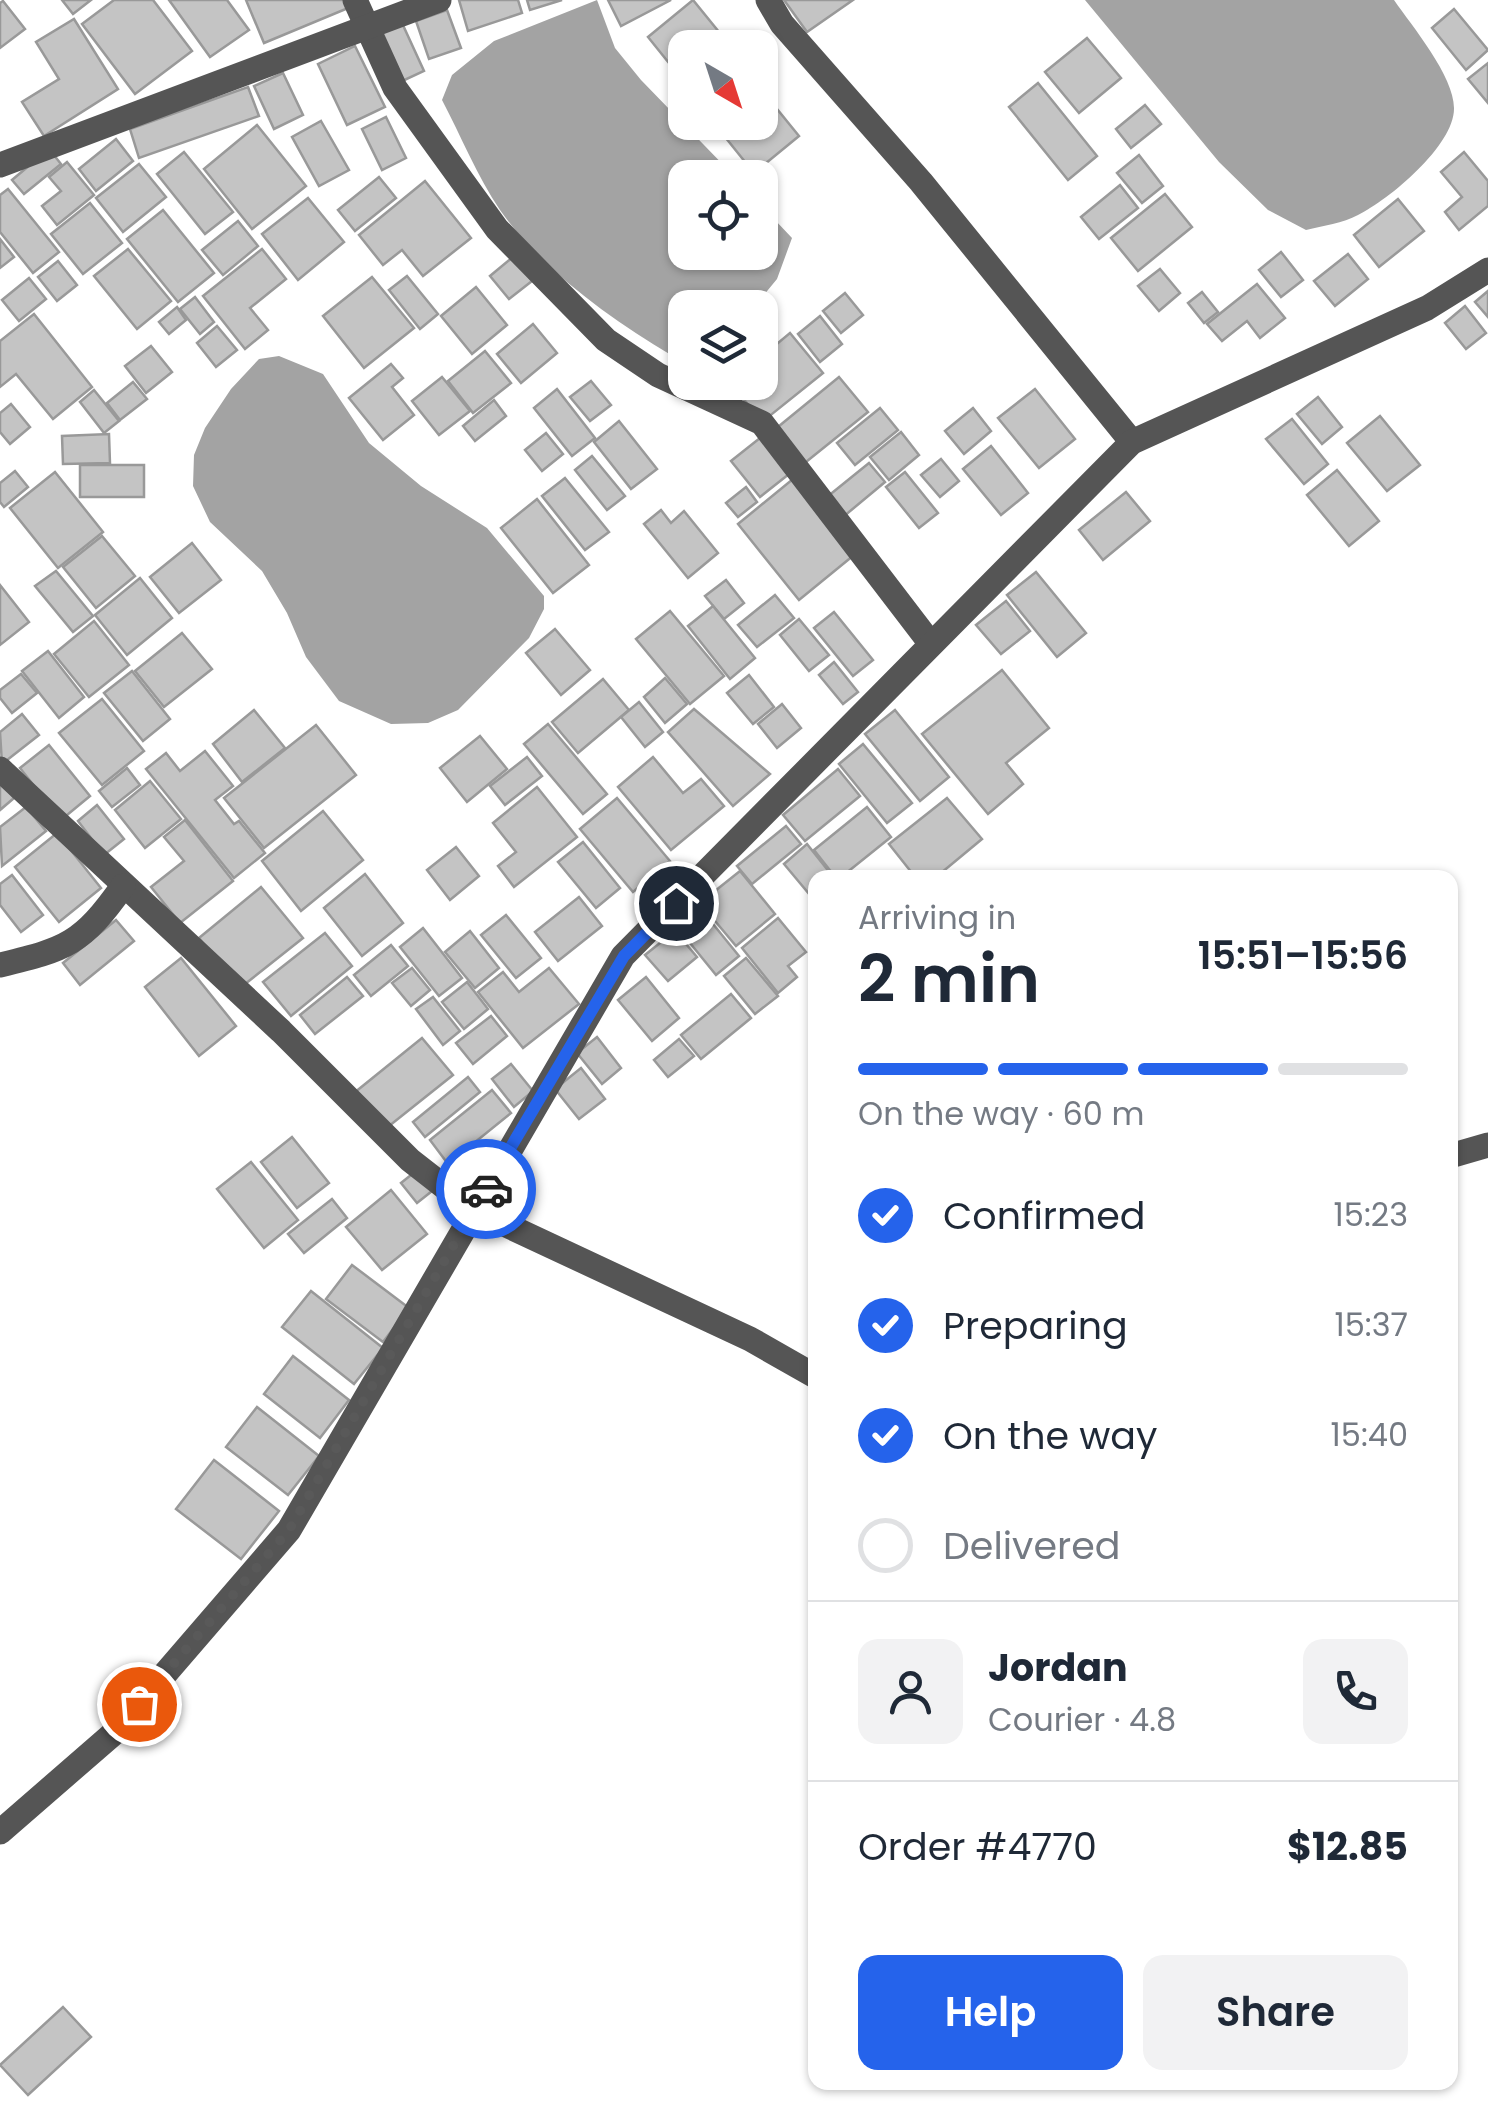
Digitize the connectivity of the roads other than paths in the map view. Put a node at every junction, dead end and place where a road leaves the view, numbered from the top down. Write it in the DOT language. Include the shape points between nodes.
graph roads {
  1 [pos="355,0"];
  2 [pos="439,0"];
  3 [pos="768,0"];
  4 [pos="366,30"];
  5 [pos="0,164"];
  6 [pos="1488,270"];
  7 [pos="1132,442"];
  8 [pos="931,644"];
  9 [pos="0,769"];
  10 [pos="122,886"];
  11 [pos="0,965"];
  12 [pos="1488,1145"];
  13 [pos="1458,1154"];
  14 [pos="474,1210"];
  15 [pos="808,1372"];
  16 [pos="0,1832"];
  1 -- 4 [label="street"];
  2 -- 4 [label="street"];
  3 -- 7 [label="street"];
  4 -- 5 [label="street"];
  4 -- 8 [label="street" via="395,88 498,229 606,340 658,375 762,424"];
  6 -- 7 [label="street" via="1427,308"];
  7 -- 8 [label="street"];
  8 -- 14 [label="street" via="624,956"];
  9 -- 10 [label="street"];
  10 -- 11 [label="street" via="69,944"];
  10 -- 14 [label="street" via="410,1160"];
  12 -- 13 [label="street"];
  14 -- 15 [label="street" via="750,1338"];
  14 -- 16 [label="street" via="289,1530 114,1733"];
}
